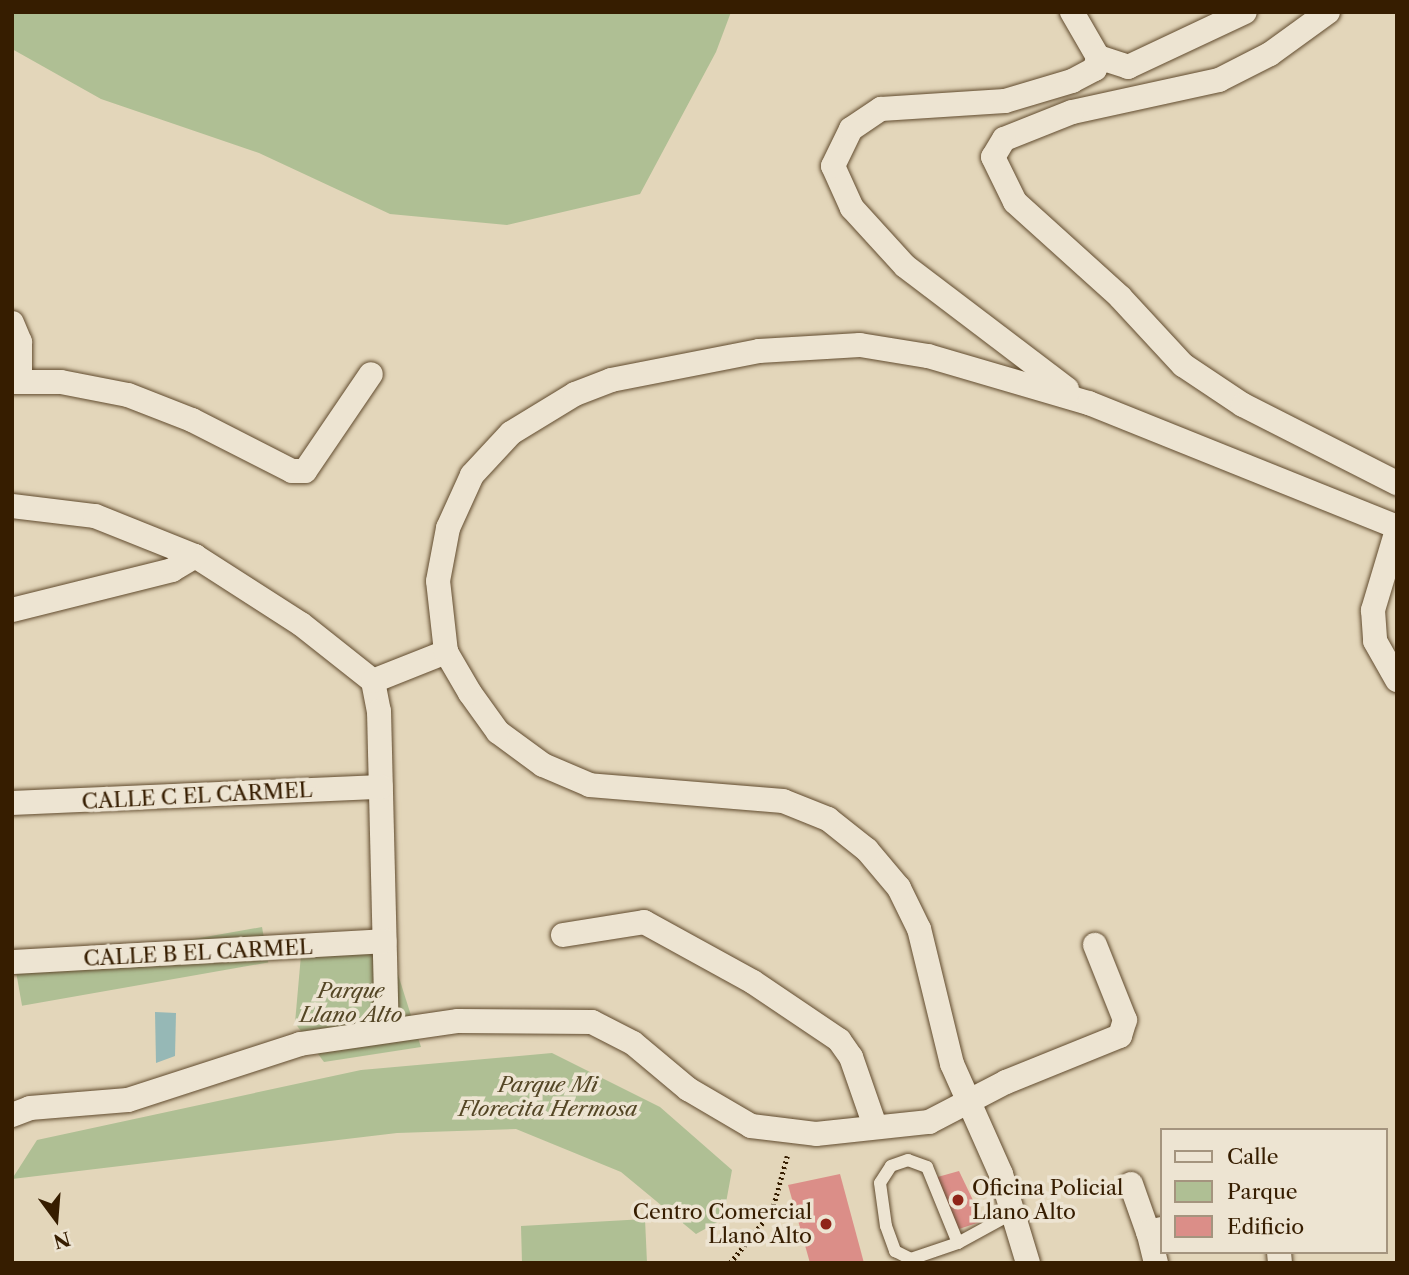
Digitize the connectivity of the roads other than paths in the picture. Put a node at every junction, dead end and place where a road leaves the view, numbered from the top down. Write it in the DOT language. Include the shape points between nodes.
graph roads {
  1 [pos="1072,12"];
  2 [pos="1245,12"];
  3 [pos="1328,12"];
  4 [pos="1098,57"];
  5 [pos="12,323"];
  6 [pos="371,374"];
  7 [pos="16,381"];
  8 [pos="1089,403"];
  9 [pos="1397,483"];
  10 [pos="12,506"];
  11 [pos="1397,529"];
  12 [pos="195,556"];
  13 [pos="12,610"];
  14 [pos="446,652"];
  15 [pos="1397,680"];
  16 [pos="373,681"];
  17 [pos="381,787"];
  18 [pos="12,803"];
  19 [pos="563,935"];
  20 [pos="384,941"];
  21 [pos="1095,945"];
  22 [pos="12,962"];
  23 [pos="387,1028"];
  24 [pos="970,1105"];
  25 [pos="12,1115"];
  26 [pos="875,1126"];
  27 [pos="1131,1185"];
  28 [pos="1013,1213"];
  29 [pos="1155,1230"];
  30 [pos="958,1243"];
  31 [pos="1028,1263"];
  32 [pos="1156,1263"];
  1 -- 4 [label="street"];
  2 -- 4 [label="street" via="1128,67"];
  3 -- 9 [label="street" via="1270,54 1219,80 1072,112 1004,139 993,158 1015,202 1120,297 1183,365 1242,405"];
  4 -- 8 [label="street" via="1095,69 1072,81 1005,101 881,109 851,129 833,166 852,208 905,266 1007,348"];
  5 -- 7 [label="street" via="20,342"];
  6 -- 7 [label="street" via="305,471 292,471 192,420 128,395 61,382"];
  8 -- 11 [label="street"];
  8 -- 14 [label="street" via="928,356 860,345 759,351 598,384 511,433 472,475 448,528 438,581"];
  10 -- 12 [label="street" via="95,516"];
  11 -- 15 [label="street" via="1373,610 1375,641"];
  12 -- 13 [label="street" via="172,570"];
  12 -- 16 [label="street" via="302,624"];
  14 -- 16 [label="street"];
  14 -- 24 [label="street" via="498,732 543,765 590,785 783,802 828,819 867,850 899,888 919,929 953,1064"];
  16 -- 17 [label="street"];
  17 -- 18 [label="street, CALLE C EL CARMEL"];
  17 -- 20 [label="street"];
  19 -- 26 [label="street" via="645,922 753,982 839,1040 852,1057"];
  20 -- 22 [label="street, CALLE B EL CARMEL"];
  20 -- 23 [label="street"];
  21 -- 24 [label="street" via="1126,1030 1006,1083"];
  23 -- 25 [label="street" via="300,1044 128,1100 30,1108"];
  23 -- 26 [label="street" via="458,1021 592,1022 633,1043 688,1089 751,1126 792,1135"];
  24 -- 26 [label="street" via="929,1122"];
  24 -- 28 [label="street"];
  27 -- 29 [label="street"];
  28 -- 30 [label="lane"];
  28 -- 31 [label="street"];
  29 -- 32 [label="street"];
  30 -- 30 [label="lane" via="928,1167 908,1160 891,1166 880,1183 895,1251 911,1259"];
}
